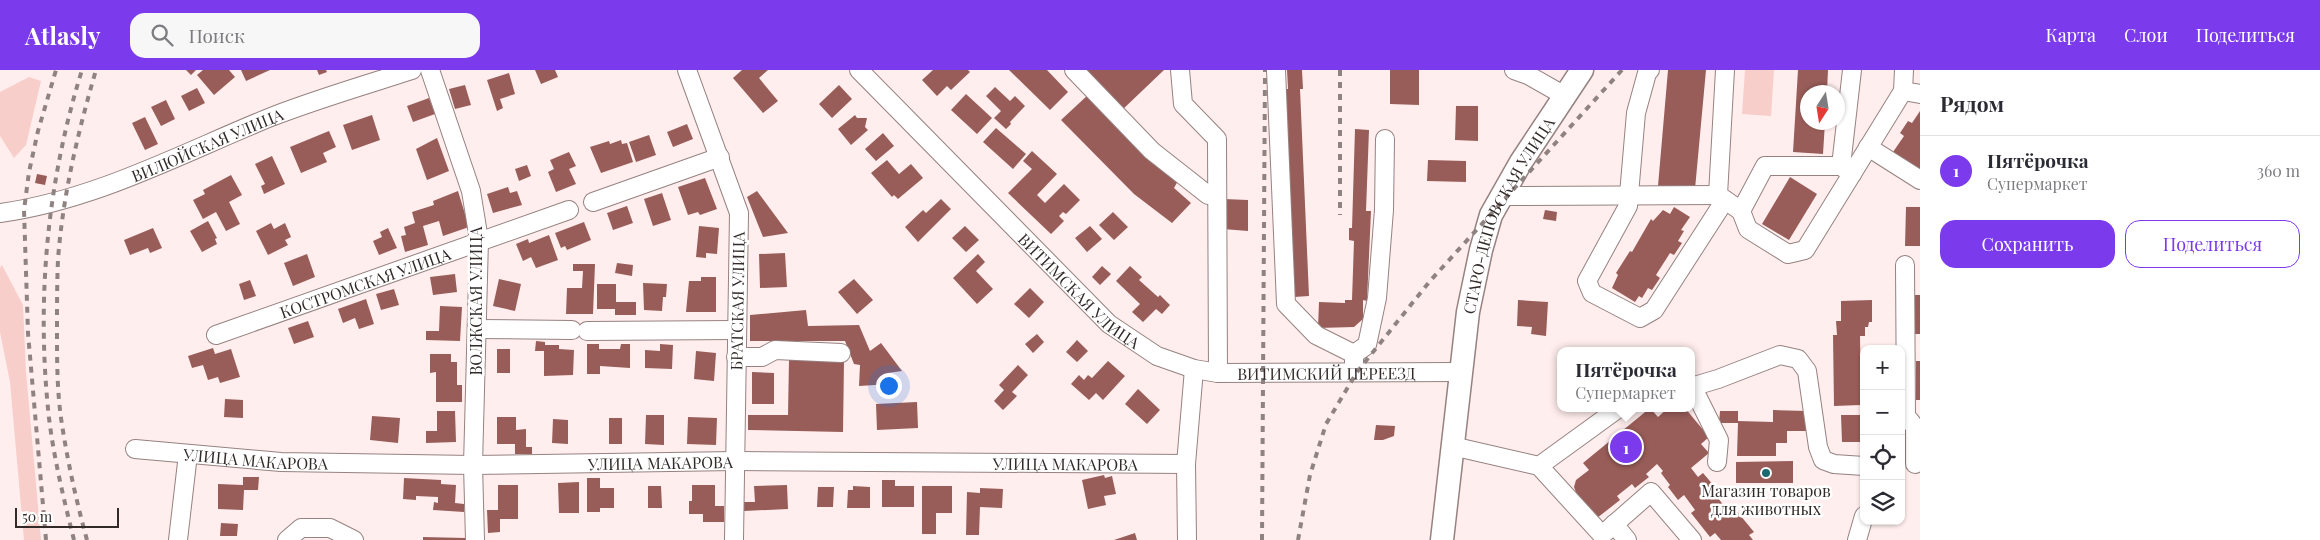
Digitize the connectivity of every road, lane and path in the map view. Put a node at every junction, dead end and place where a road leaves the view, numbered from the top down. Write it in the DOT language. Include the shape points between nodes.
graph roads {
  1 [pos="412,70"];
  2 [pos="430,70"];
  3 [pos="688,70"];
  4 [pos="858,70"];
  5 [pos="1074,70"];
  6 [pos="1180,70"];
  7 [pos="1276,70"];
  8 [pos="1582,70"];
  9 [pos="1650,70"];
  10 [pos="1725,70"];
  11 [pos="1852,70"];
  12 [pos="1904,70"];
  13 [pos="1519,71"];
  14 [pos="1902,92"];
  15 [pos="1920,94"];
  16 [pos="1565,96"];
  17 [pos="1385,139"];
  18 [pos="1868,147"];
  19 [pos="720,157"];
  20 [pos="1847,170"];
  21 [pos="1920,180"];
  22 [pos="1217,195"];
  23 [pos="1628,195"];
  24 [pos="1721,198"];
  25 [pos="1500,200"];
  26 [pos="593,202"];
  27 [pos="569,210"];
  28 [pos="1741,211"];
  29 [pos="0,213"];
  30 [pos="479,242"];
  31 [pos="1905,265"];
  32 [pos="477,329"];
  33 [pos="736,330"];
  34 [pos="216,335"];
  35 [pos="841,353"];
  36 [pos="736,357"];
  37 [pos="1354,363"];
  38 [pos="1194,368"];
  39 [pos="1461,372"];
  40 [pos="1218,374"];
  41 [pos="1695,385"];
  42 [pos="1695,392"];
  43 [pos="1613,412"];
  44 [pos="1452,446"];
  45 [pos="135,449"];
  46 [pos="188,454"];
  47 [pos="735,461"];
  48 [pos="1717,462"];
  49 [pos="1186,464"];
  50 [pos="473,465"];
  51 [pos="1912,465"];
  52 [pos="1539,466"];
  53 [pos="1860,466"];
  54 [pos="1614,524"];
  55 [pos="1861,525"];
  56 [pos="178,540"];
  57 [pos="287,540"];
  58 [pos="354,540"];
  59 [pos="475,540"];
  60 [pos="734,540"];
  61 [pos="1186,540"];
  62 [pos="1442,540"];
  63 [pos="1628,540"];
  64 [pos="1692,540"];
  65 [pos="1857,540"];
  1 -- 29 [label="street, ВИЛЮЙСКАЯ УЛИЦА" via="273,116 74,198"];
  2 -- 30 [label="street, ВОЛЖСКАЯ УЛИЦА" via="471,191"];
  3 -- 19 [label="street, БРАТСКАЯ УЛИЦА"];
  4 -- 38 [label="street, ВИТИМСКАЯ УЛИЦА" via="1108,324 1157,356"];
  5 -- 22 [label="street" via="1152,151 1208,195"];
  6 -- 22 [label="street" via="1183,104 1217,139"];
  7 -- 37 [label="street" via="1286,304 1316,335"];
  8 -- 16 [label="main road, СТАРО-ДЕПОВСКАЯ УЛИЦА"];
  9 -- 23 [label="street" via="1646,73 1636,113"];
  10 -- 24 [label="street"];
  11 -- 20 [label="street"];
  12 -- 14 [label="street"];
  13 -- 16 [label="street"];
  14 -- 15 [label="street"];
  14 -- 18 [label="street"];
  16 -- 25 [label="main road, СТАРО-ДЕПОВСКАЯ УЛИЦА"];
  17 -- 37 [label="street" via="1378,298 1367,345"];
  18 -- 20 [label="street"];
  18 -- 21 [label="street"];
  19 -- 26 [label="street"];
  19 -- 33 [label="street, БРАТСКАЯ УЛИЦА" via="739,213"];
  20 -- 28 [label="street" via="1765,166"];
  20 -- 28 [label="street" via="1805,250 1788,254 1748,228"];
  22 -- 40 [label="street"];
  23 -- 24 [label="street"];
  23 -- 24 [label="street" via="1628,206 1587,281 1592,293 1640,318 1654,310"];
  23 -- 25 [label="street" via="1508,196"];
  24 -- 28 [label="street"];
  25 -- 39 [label="main road, СТАРО-ДЕПОВСКАЯ УЛИЦА" via="1491,215 1481,250 1468,312"];
  27 -- 30 [label="street, КОСТРОМСКАЯ УЛИЦА"];
  30 -- 32 [label="street, ВОЛЖСКАЯ УЛИЦА"];
  30 -- 34 [label="street, КОСТРОМСКАЯ УЛИЦА"];
  31 -- 51 [label="street" via="1906,416 1915,427"];
  32 -- 33 [label="street"];
  32 -- 50 [label="street, ВОЛЖСКАЯ УЛИЦА"];
  33 -- 36 [label="street, БРАТСКАЯ УЛИЦА"];
  35 -- 36 [label="street" via="775,350 762,357"];
  36 -- 47 [label="street, БРАТСКАЯ УЛИЦА"];
  37 -- 39 [label="street, ВИТИМСКИЙ ПЕРЕЕЗД"];
  37 -- 40 [label="street, ВИТИМСКИЙ ПЕРЕЕЗД"];
  38 -- 40 [label="street, ВИТИМСКИЙ ПЕРЕЕЗД"];
  38 -- 49 [label="street"];
  39 -- 44 [label="main road, СТАРО-ДЕПОВСКАЯ УЛИЦА"];
  41 -- 53 [label="street" via="1780,355 1798,359 1807,371 1818,447 1823,460"];
  42 -- 48 [label="street" via="1719,440"];
  43 -- 52 [label="street"];
  44 -- 52 [label="street"];
  44 -- 62 [label="main road, СТАРО-ДЕПОВСКАЯ УЛИЦА"];
  45 -- 46 [label="street, УЛИЦА МАКАРОВА"];
  46 -- 50 [label="street, УЛИЦА МАКАРОВА" via="281,462"];
  46 -- 56 [label="street"];
  47 -- 49 [label="street, УЛИЦА МАКАРОВА"];
  47 -- 50 [label="street, УЛИЦА МАКАРОВА"];
  47 -- 60 [label="street, БРАТСКАЯ УЛИЦА"];
  49 -- 61 [label="street"];
  50 -- 59 [label="street, ВОЛЖСКАЯ УЛИЦА"];
  52 -- 54 [label="street" via="1602,535"];
  54 -- 63 [label="street"];
  54 -- 64 [label="street" via="1651,492"];
  55 -- 65 [label="street"];
  57 -- 58 [label="street" via="301,528 330,528"];
}
